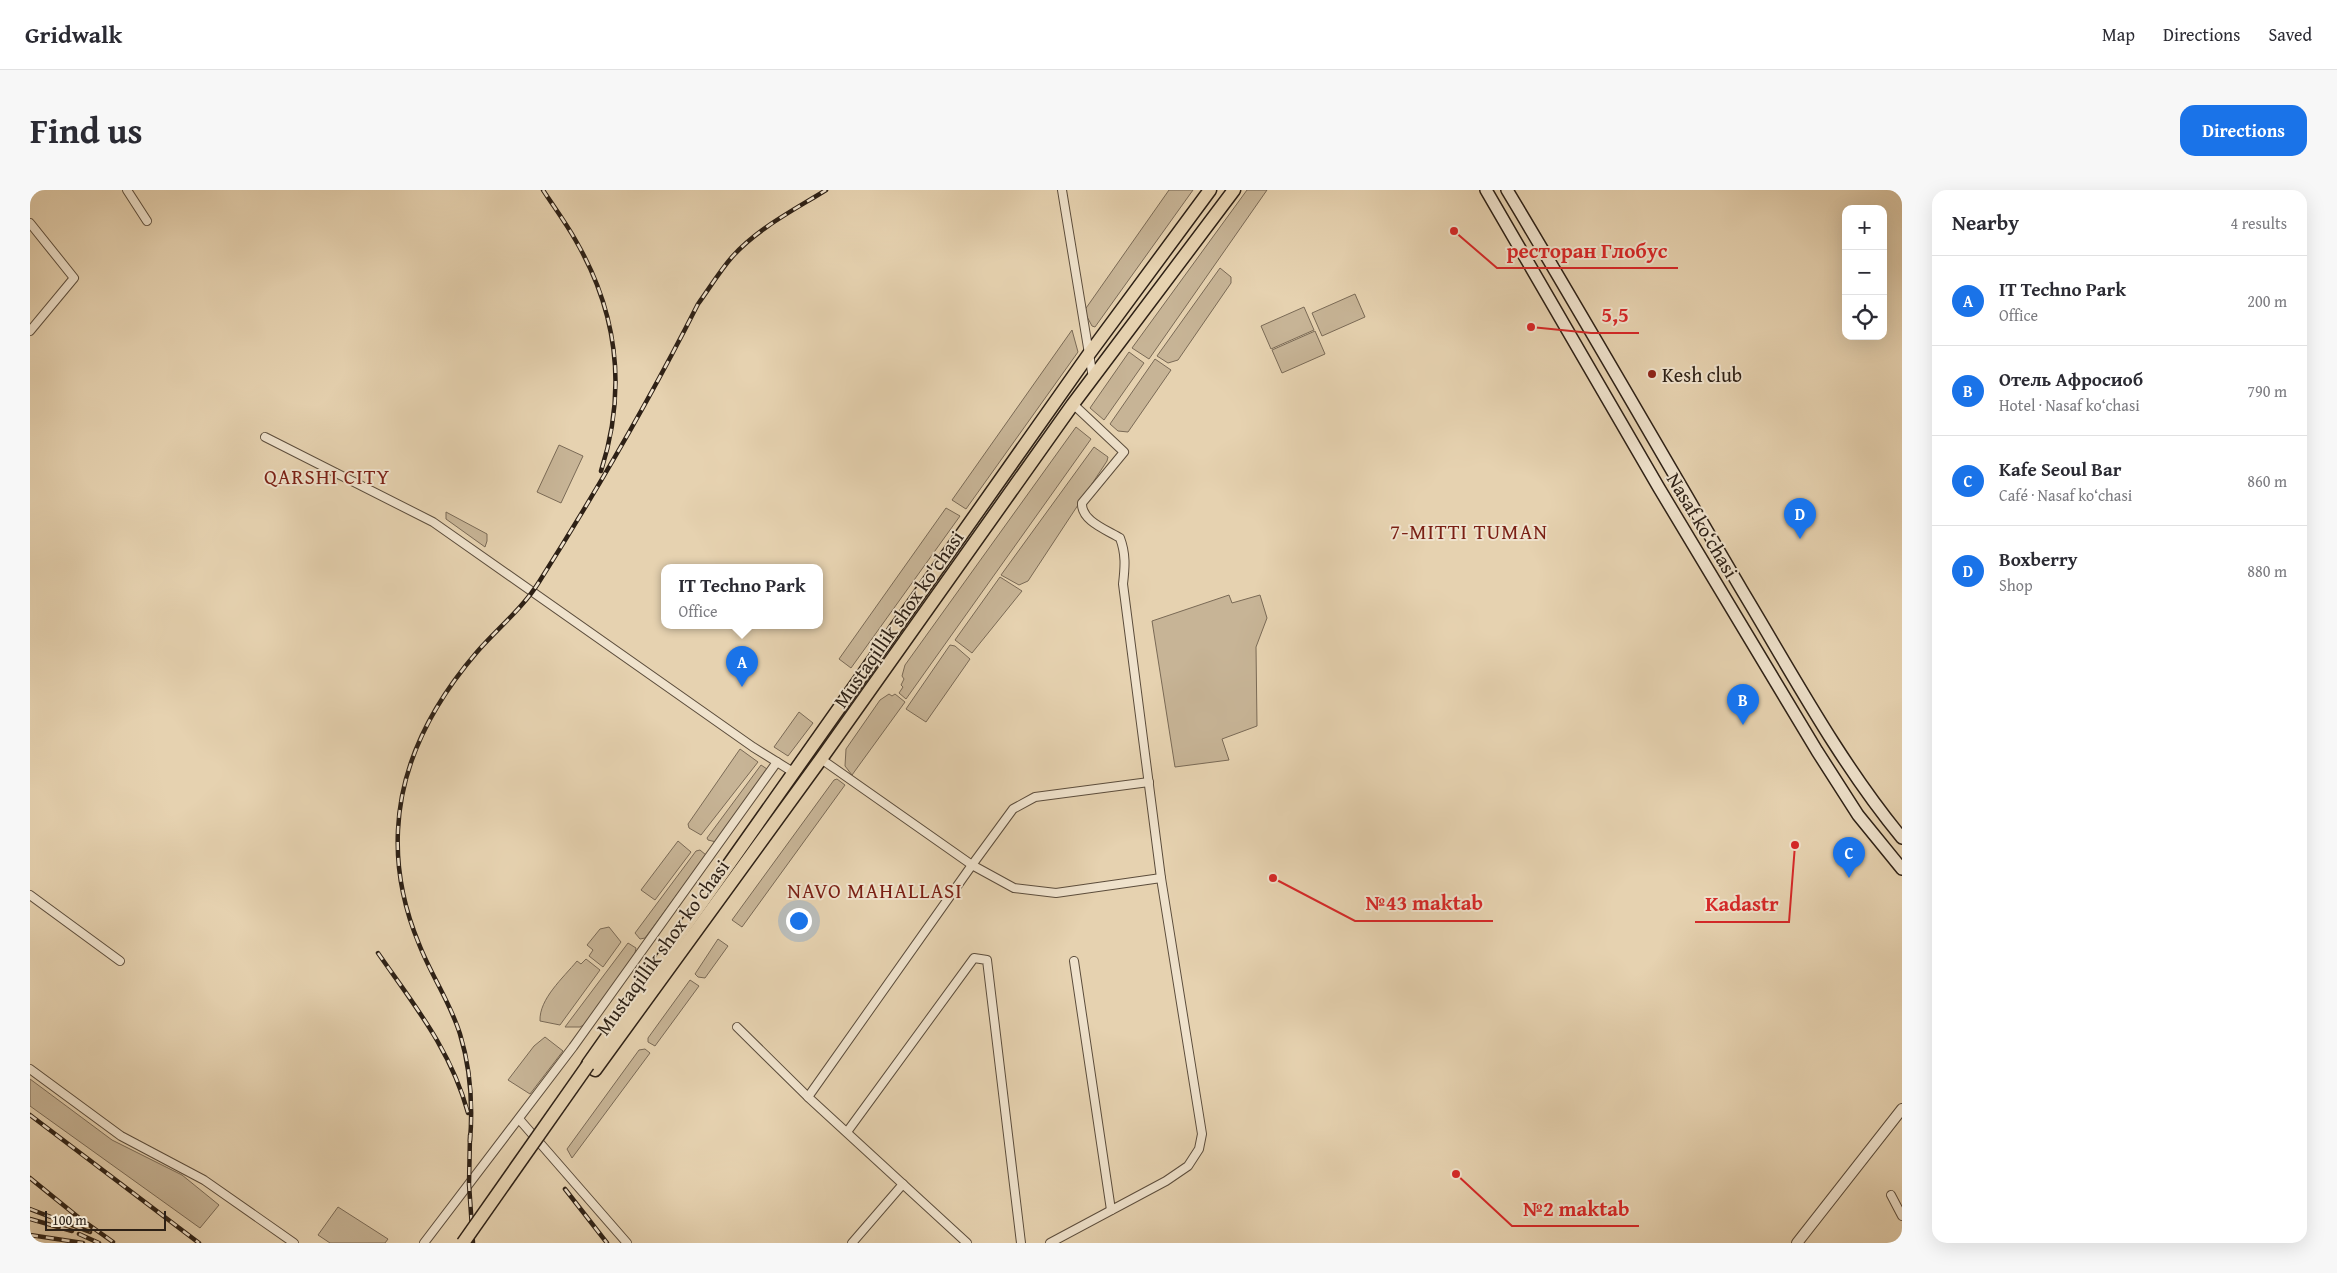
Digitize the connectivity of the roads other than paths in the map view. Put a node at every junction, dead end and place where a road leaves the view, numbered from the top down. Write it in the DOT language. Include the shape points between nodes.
graph roads {
  1 [pos="126,190"];
  2 [pos="1062,190"];
  3 [pos="1210,190"];
  4 [pos="1234,190"];
  5 [pos="1486,190"];
  6 [pos="1507,190"];
  7 [pos="147,221"];
  8 [pos="30,223"];
  9 [pos="30,331"];
  10 [pos="1089,354"];
  11 [pos="1093,378"];
  12 [pos="1061,394"];
  13 [pos="1073,404"];
  14 [pos="265,438"];
  15 [pos="821,760"];
  16 [pos="777,762"];
  17 [pos="793,772"];
  18 [pos="1149,782"];
  19 [pos="1902,838"];
  20 [pos="972,865"];
  21 [pos="1902,869"];
  22 [pos="724,871"];
  23 [pos="1161,878"];
  24 [pos="735,879"];
  25 [pos="30,895"];
  26 [pos="120,961"];
  27 [pos="1074,961"];
  28 [pos="737,1027"];
  29 [pos="591,1067"];
  30 [pos="30,1070"];
  31 [pos="808,1097"];
  32 [pos="1902,1108"];
  33 [pos="519,1119"];
  34 [pos="847,1132"];
  35 [pos="903,1184"];
  36 [pos="1891,1195"];
  37 [pos="1111,1210"];
  38 [pos="1902,1216"];
  39 [pos="294,1243"];
  40 [pos="424,1243"];
  41 [pos="463,1243"];
  42 [pos="474,1243"];
  43 [pos="627,1243"];
  44 [pos="852,1243"];
  45 [pos="967,1243"];
  46 [pos="1021,1243"];
  47 [pos="1050,1243"];
  48 [pos="1796,1243"];
  1 -- 7 [label="street"];
  2 -- 10 [label="street"];
  3 -- 10 [label="main road, Mustaqillik shox ko'chasi"];
  4 -- 11 [label="main road, Mustaqillik shox ko'chasi"];
  5 -- 21 [label="main road, Nasaf ko‘chasi" via="1812,743 1858,815"];
  6 -- 19 [label="main road, Nasaf ko‘chasi" via="1699,520 1830,736 1870,800"];
  8 -- 9 [label="street" via="74,278"];
  10 -- 11 [label="street"];
  10 -- 12 [label="main road, Mustaqillik shox ko'chasi"];
  11 -- 13 [label="main road, Mustaqillik shox ko'chasi"];
  12 -- 13 [label="main road"];
  12 -- 17 [label="main road, Mustaqillik shox ko'chasi"];
  13 -- 15 [label="main road, Mustaqillik shox ko'chasi"];
  13 -- 18 [label="street" via="1124,452 1082,503 1082,510 1085,516 1120,538 1124,549 1123,584"];
  14 -- 16 [label="street" via="433,522"];
  15 -- 20 [label="street"];
  15 -- 24 [label="main road, Mustaqillik shox ko'chasi"];
  16 -- 17 [label="street"];
  16 -- 33 [label="street"];
  17 -- 22 [label="main road, Mustaqillik shox ko'chasi"];
  18 -- 20 [label="street" via="1035,797 1013,809"];
  18 -- 23 [label="street"];
  20 -- 23 [label="street" via="1014,888 1036,892 1056,893"];
  20 -- 31 [label="street"];
  22 -- 24 [label="main road"];
  22 -- 29 [label="main road, Mustaqillik shox ko'chasi"];
  23 -- 37 [label="street" via="1202,1134 1199,1149 1188,1166 1166,1182"];
  24 -- 29 [label="main road, Mustaqillik shox ko'chasi"];
  25 -- 26 [label="street"];
  27 -- 37 [label="street"];
  28 -- 31 [label="street"];
  29 -- 41 [label="main road, bridge"];
  29 -- 42 [label="main road"];
  30 -- 39 [label="street" via="121,1136 204,1180"];
  31 -- 34 [label="street"];
  32 -- 48 [label="street"];
  33 -- 40 [label="street"];
  33 -- 43 [label="street"];
  34 -- 35 [label="street"];
  34 -- 46 [label="street" via="974,958 987,960"];
  35 -- 44 [label="street"];
  35 -- 45 [label="street"];
  36 -- 38 [label="street"];
  37 -- 47 [label="street"];
}
